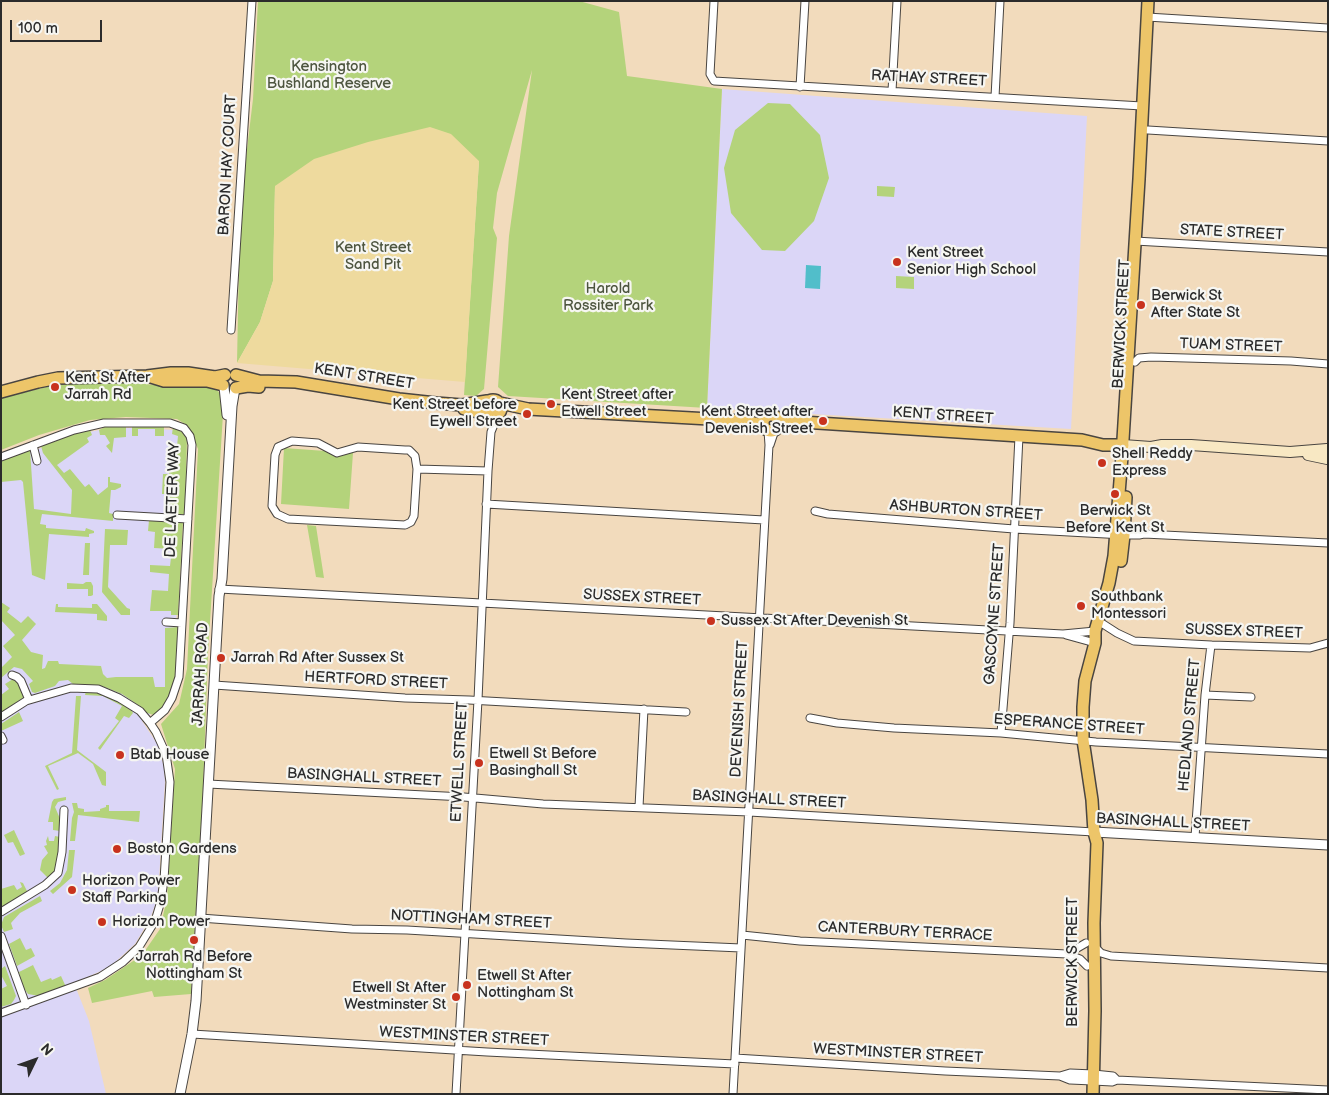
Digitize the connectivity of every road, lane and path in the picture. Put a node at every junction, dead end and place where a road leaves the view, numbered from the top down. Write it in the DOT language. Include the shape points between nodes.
graph roads {
  1 [pos="252,1"];
  2 [pos="714,1"];
  3 [pos="805,1"];
  4 [pos="897,1"];
  5 [pos="1000,1"];
  6 [pos="1148,1"];
  7 [pos="1155,1"];
  8 [pos="1151,17"];
  9 [pos="1328,28"];
  10 [pos="800,87"];
  11 [pos="892,91"];
  12 [pos="995,97"];
  13 [pos="1142,106"];
  14 [pos="1148,130"];
  15 [pos="1328,141"];
  16 [pos="1138,242"];
  17 [pos="1328,252"];
  18 [pos="231,330"];
  19 [pos="1135,362"];
  20 [pos="1328,364"];
  21 [pos="230,383"];
  22 [pos="1,392"];
  23 [pos="494,412"];
  24 [pos="772,425"];
  25 [pos="1018,436"];
  26 [pos="1126,442"];
  27 [pos="33,445"];
  28 [pos="1327,454"];
  29 [pos="1,457"];
  30 [pos="37,461"];
  31 [pos="417,469"];
  32 [pos="488,471"];
  33 [pos="486,504"];
  34 [pos="815,511"];
  35 [pos="118,514"];
  36 [pos="188,519"];
  37 [pos="764,520"];
  38 [pos="1014,529"];
  39 [pos="1122,533"];
  40 [pos="1328,543"];
  41 [pos="220,587"];
  42 [pos="482,602"];
  43 [pos="759,618"];
  44 [pos="166,622"];
  45 [pos="182,623"];
  46 [pos="1099,628"];
  47 [pos="1009,631"];
  48 [pos="1063,634"];
  49 [pos="1095,643"];
  50 [pos="1328,643"];
  51 [pos="1211,645"];
  52 [pos="12,676"];
  53 [pos="214,685"];
  54 [pos="1205,695"];
  55 [pos="1250,697"];
  56 [pos="29,700"];
  57 [pos="478,700"];
  58 [pos="644,709"];
  59 [pos="686,712"];
  60 [pos="1,718"];
  61 [pos="810,718"];
  62 [pos="150,723"];
  63 [pos="1001,733"];
  64 [pos="1083,740"];
  65 [pos="1202,747"];
  66 [pos="1328,754"];
  67 [pos="208,784"];
  68 [pos="472,798"];
  69 [pos="639,807"];
  70 [pos="64,810"];
  71 [pos="748,812"];
  72 [pos="1094,832"];
  73 [pos="1196,838"];
  74 [pos="1328,845"];
  75 [pos="1,912"];
  76 [pos="200,918"];
  77 [pos="465,933"];
  78 [pos="742,935"];
  79 [pos="1,936"];
  80 [pos="1090,944"];
  81 [pos="741,948"];
  82 [pos="1068,954"];
  83 [pos="1111,956"];
  84 [pos="1091,966"];
  85 [pos="1328,968"];
  86 [pos="26,1005"];
  87 [pos="1,1013"];
  88 [pos="192,1034"];
  89 [pos="458,1050"];
  90 [pos="735,1061"];
  91 [pos="1090,1077"];
  92 [pos="1328,1090"];
  93 [pos="180,1094"];
  94 [pos="456,1094"];
  95 [pos="733,1094"];
  96 [pos="1085,1094"];
  97 [pos="1093,1094"];
  1 -- 18 [label="street, BARON HAY COURT"];
  2 -- 10 [label="street, RATHAY STREET" via="710,74 714,81"];
  3 -- 10 [label="street"];
  4 -- 11 [label="street"];
  5 -- 12 [label="street"];
  6 -- 8 [label="main road, BERWICK STREET"];
  7 -- 8 [label="main road, BERWICK STREET"];
  8 -- 9 [label="street"];
  8 -- 13 [label="main road, BERWICK STREET"];
  8 -- 14 [label="main road, BERWICK STREET"];
  10 -- 11 [label="street, RATHAY STREET"];
  11 -- 12 [label="street, RATHAY STREET"];
  12 -- 13 [label="street, RATHAY STREET"];
  13 -- 16 [label="main road, BERWICK STREET"];
  14 -- 15 [label="street"];
  14 -- 16 [label="main road, BERWICK STREET"];
  16 -- 17 [label="street, STATE STREET"];
  16 -- 19 [label="main road, BERWICK STREET"];
  16 -- 26 [label="main road, BERWICK STREET"];
  19 -- 20 [label="street, TUAM STREET" via="1139,358 1151,357"];
  19 -- 26 [label="main road, BERWICK STREET"];
  21 -- 22 [label="main road, KENT STREET" via="214,377 170,373 58,378"];
  21 -- 23 [label="main road, KENT STREET"];
  21 -- 23 [label="main road, KENT STREET" via="296,382 436,403 487,402 484,407"];
  21 -- 41 [label="street, JARRAH ROAD" via="232,406"];
  23 -- 24 [label="main road, KENT STREET" via="519,408"];
  23 -- 32 [label="street, ETWELL STREET"];
  24 -- 25 [label="main road, KENT STREET" via="802,422"];
  24 -- 37 [label="street, DEVENISH STREET"];
  25 -- 26 [label="main road, KENT STREET" via="1082,440 1103,445"];
  25 -- 38 [label="street, GASCOYNE STREET"];
  26 -- 28 [label="main road, KENT STREET" via="1151,440 1162,445"];
  26 -- 39 [label="main road, BERWICK STREET"];
  27 -- 29 [label="street, DE LAETER WAY"];
  27 -- 30 [label="street"];
  27 -- 36 [label="street, DE LAETER WAY" via="104,423 177,424 187,432 192,445"];
  31 -- 31 [label="street" via="415,456 409,450 358,447 336,452 318,443 288,442 274,455 272,506 277,514 288,519 404,525 414,516"];
  31 -- 32 [label="street"];
  32 -- 33 [label="street, ETWELL STREET"];
  33 -- 37 [label="street"];
  33 -- 42 [label="street, ETWELL STREET"];
  34 -- 38 [label="street, ASHBURTON STREET"];
  35 -- 36 [label="street"];
  36 -- 45 [label="street, DE LAETER WAY"];
  37 -- 43 [label="street, DEVENISH STREET"];
  38 -- 39 [label="street, ASHBURTON STREET"];
  38 -- 47 [label="street, GASCOYNE STREET"];
  39 -- 40 [label="street, ASHBURTON STREET" via="1139,531 1144,534"];
  39 -- 46 [label="main road, BERWICK STREET"];
  41 -- 42 [label="street, SUSSEX STREET"];
  41 -- 53 [label="street, JARRAH ROAD"];
  42 -- 43 [label="street, SUSSEX STREET"];
  42 -- 57 [label="street, ETWELL STREET"];
  43 -- 47 [label="street, SUSSEX STREET"];
  43 -- 71 [label="street, DEVENISH STREET"];
  44 -- 45 [label="street"];
  45 -- 62 [label="street, DE LAETER WAY" via="176,688 165,710"];
  46 -- 48 [label="street, SUSSEX STREET"];
  46 -- 49 [label="main road, BERWICK STREET"];
  46 -- 51 [label="street, SUSSEX STREET" via="1134,641"];
  47 -- 48 [label="street, SUSSEX STREET"];
  47 -- 63 [label="street, GASCOYNE STREET"];
  48 -- 49 [label="street, SUSSEX STREET"];
  49 -- 64 [label="main road, BERWICK STREET" via="1084,693"];
  50 -- 51 [label="street, SUSSEX STREET" via="1310,648"];
  51 -- 54 [label="street, HEDLAND STREET"];
  52 -- 56 [label="street" via="21,681"];
  53 -- 57 [label="street, HERTFORD STREET"];
  53 -- 67 [label="street, JARRAH ROAD"];
  54 -- 55 [label="street"];
  54 -- 65 [label="street, HEDLAND STREET"];
  56 -- 60 [label="street"];
  56 -- 62 [label="street" via="71,688 98,689 140,711"];
  57 -- 58 [label="street, HERTFORD STREET"];
  57 -- 68 [label="street, ETWELL STREET"];
  58 -- 59 [label="street, HERTFORD STREET"];
  58 -- 69 [label="street"];
  61 -- 63 [label="street, ESPERANCE STREET" via="894,728"];
  62 -- 86 [label="street" via="166,754 170,782 163,890 155,921 139,947 112,970 86,984"];
  63 -- 64 [label="street, ESPERANCE STREET"];
  64 -- 65 [label="street, ESPERANCE STREET"];
  64 -- 72 [label="main road, BERWICK STREET"];
  65 -- 66 [label="street, ESPERANCE STREET"];
  65 -- 73 [label="street, HEDLAND STREET"];
  67 -- 68 [label="street, BASINGHALL STREET"];
  67 -- 76 [label="street, JARRAH ROAD"];
  68 -- 69 [label="street, BASINGHALL STREET"];
  68 -- 77 [label="street, ETWELL STREET"];
  69 -- 71 [label="street, BASINGHALL STREET"];
  70 -- 75 [label="street" via="58,873 45,886"];
  71 -- 72 [label="street, BASINGHALL STREET"];
  71 -- 78 [label="street, DEVENISH STREET"];
  72 -- 73 [label="street, BASINGHALL STREET"];
  72 -- 80 [label="main road, BERWICK STREET" via="1090,842"];
  73 -- 74 [label="street, BASINGHALL STREET"];
  76 -- 77 [label="street, NOTTINGHAM STREET"];
  76 -- 88 [label="street, JARRAH ROAD"];
  77 -- 81 [label="street, NOTTINGHAM STREET"];
  77 -- 89 [label="street, ETWELL STREET"];
  78 -- 81 [label="street, DEVENISH STREET"];
  78 -- 82 [label="street, CANTERBURY TERRACE" via="819,942"];
  79 -- 86 [label="street"];
  80 -- 82 [label="street"];
  80 -- 83 [label="street"];
  80 -- 84 [label="main road, BERWICK STREET"];
  81 -- 90 [label="street, DEVENISH STREET"];
  82 -- 84 [label="street, CANTERBURY TERRACE"];
  83 -- 84 [label="street"];
  83 -- 85 [label="street"];
  84 -- 91 [label="main road, BERWICK STREET"];
  86 -- 87 [label="street"];
  88 -- 89 [label="street, WESTMINSTER STREET"];
  88 -- 93 [label="street, JARRAH ROAD"];
  89 -- 90 [label="street, WESTMINSTER STREET"];
  89 -- 94 [label="street, ETWELL STREET"];
  90 -- 91 [label="street, WESTMINSTER STREET" via="1060,1076 1070,1080"];
  90 -- 95 [label="street, DEVENISH STREET"];
  91 -- 92 [label="street, WESTMINSTER STREET"];
  91 -- 96 [label="main road, BERWICK STREET"];
  91 -- 97 [label="main road, BERWICK STREET"];
}
